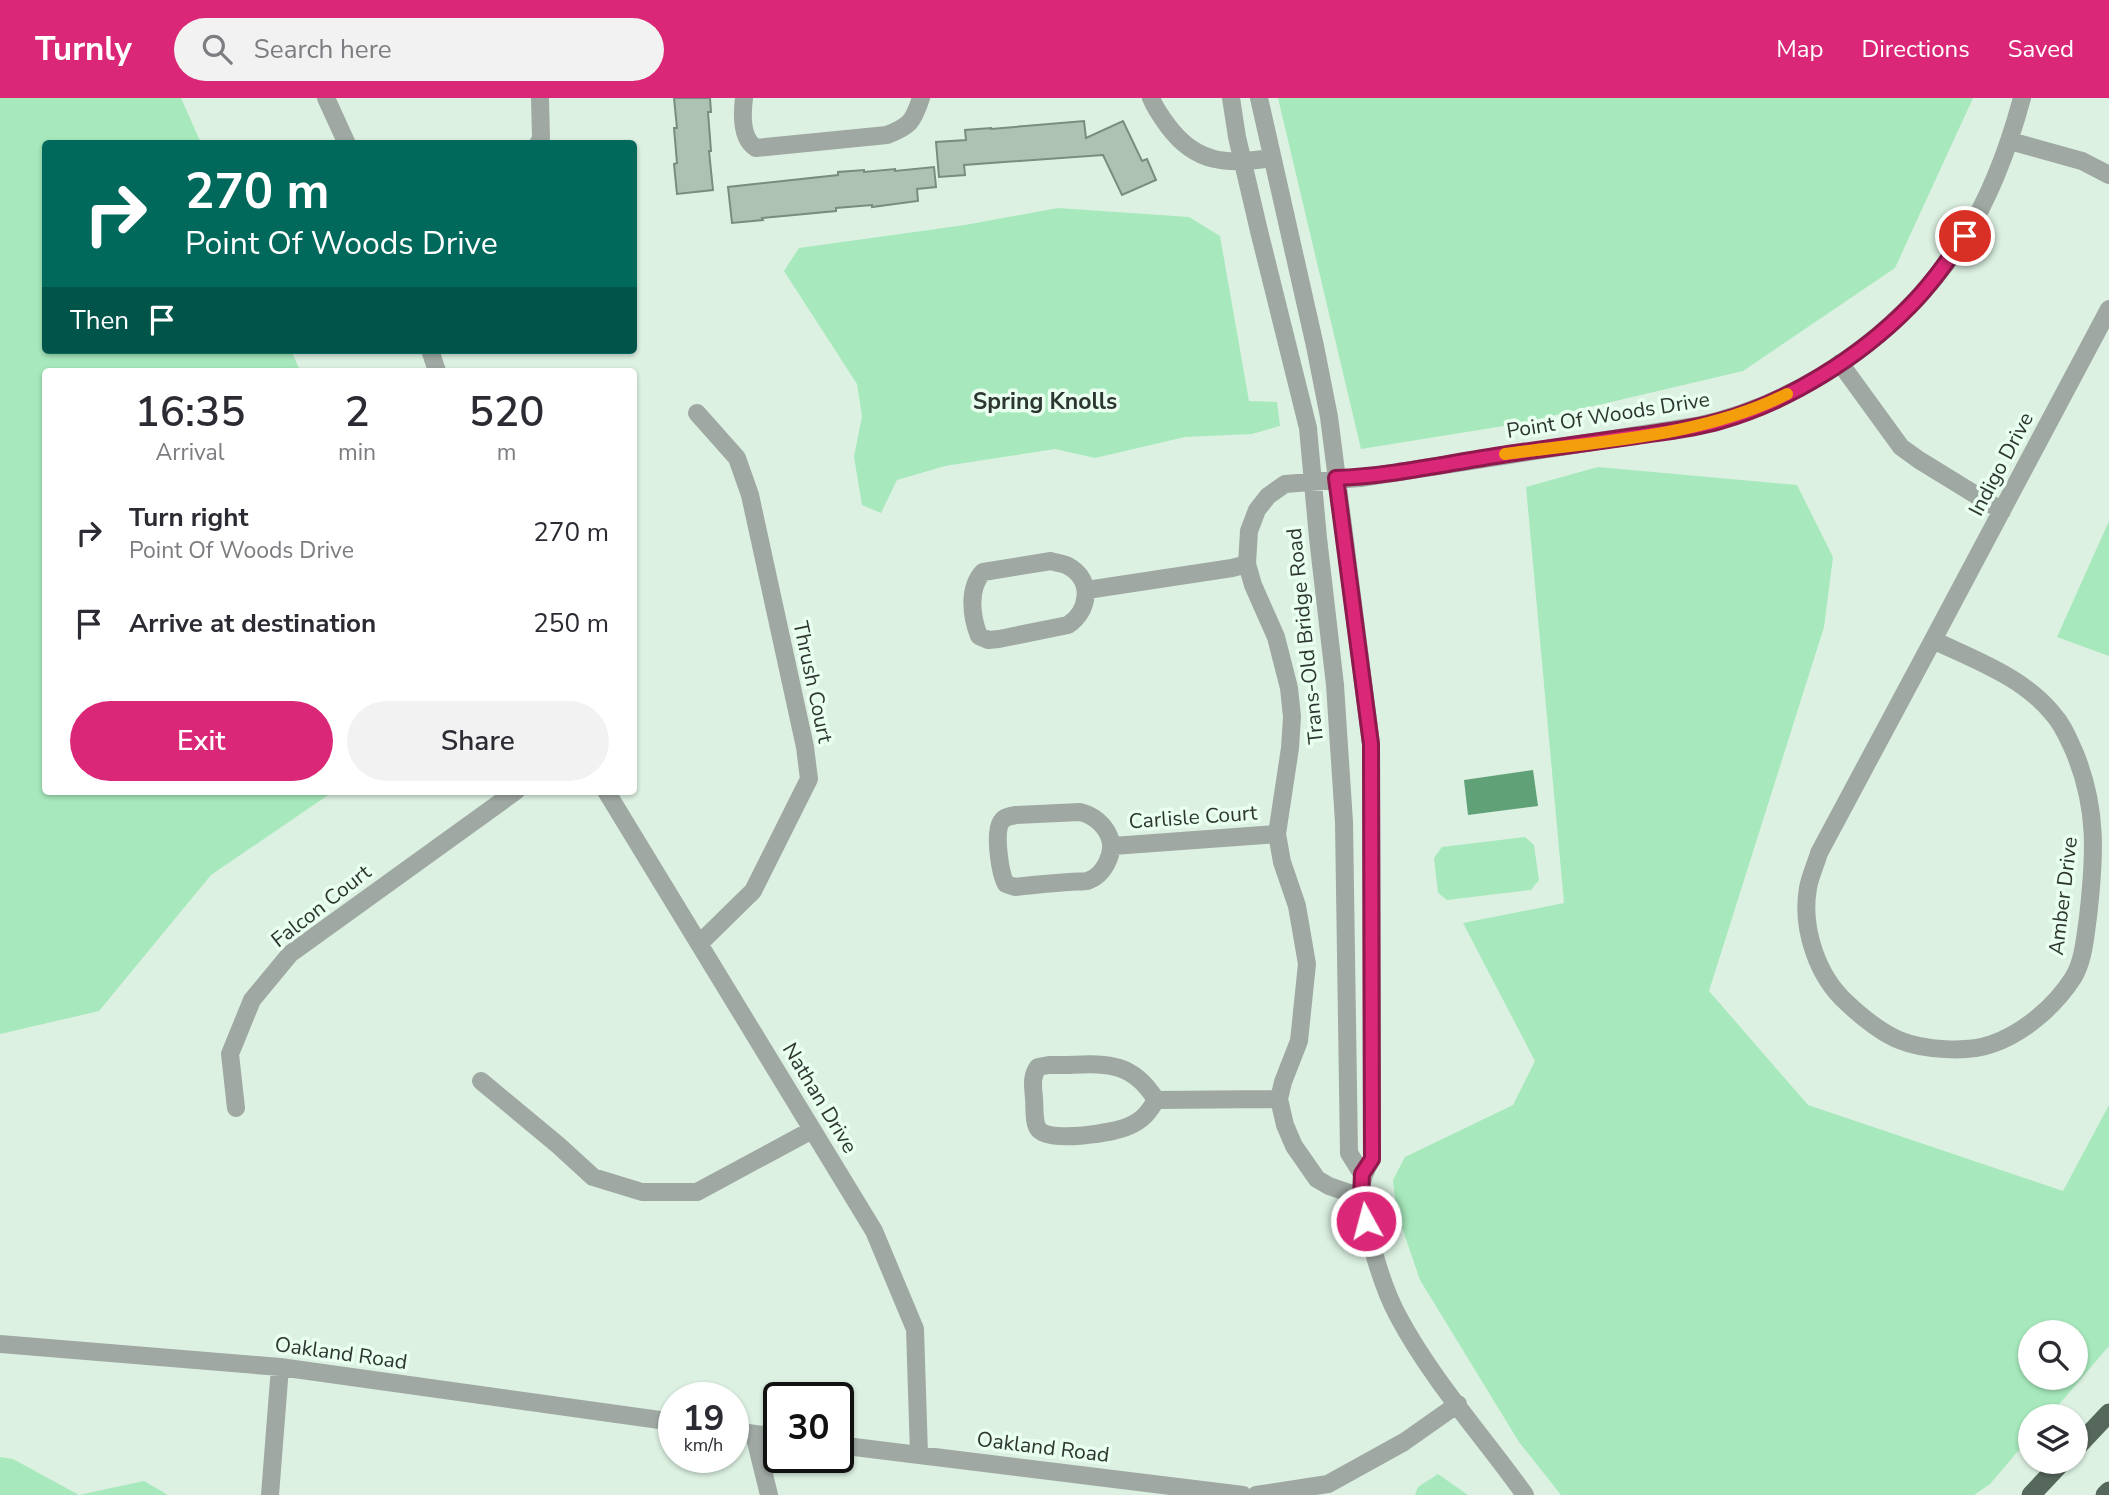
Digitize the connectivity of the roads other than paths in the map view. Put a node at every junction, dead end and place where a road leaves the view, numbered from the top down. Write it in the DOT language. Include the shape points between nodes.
graph roads {
  1 [pos="326,98"];
  2 [pos="540,98"];
  3 [pos="744,98"];
  4 [pos="921,98"];
  5 [pos="1151,98"];
  6 [pos="1231,98"];
  7 [pos="1259,98"];
  8 [pos="2022,98"];
  9 [pos="345,140"];
  10 [pos="540,140"];
  11 [pos="2010,141"];
  12 [pos="1271,158"];
  13 [pos="1243,163"];
  14 [pos="2109,175"];
  15 [pos="2109,309"];
  16 [pos="1840,363"];
  17 [pos="697,413"];
  18 [pos="1336,478"];
  19 [pos="1312,481"];
  20 [pos="2002,511"];
  21 [pos="1247,564"];
  22 [pos="1087,590"];
  23 [pos="1933,640"];
  24 [pos="510,795"];
  25 [pos="608,795"];
  26 [pos="1277,834"];
  27 [pos="1113,846"];
  28 [pos="699,944"];
  29 [pos="481,1082"];
  30 [pos="1156,1100"];
  31 [pos="1279,1100"];
  32 [pos="236,1108"];
  33 [pos="812,1130"];
  34 [pos="1362,1174"];
  35 [pos="1361,1197"];
  36 [pos="0,1344"];
  37 [pos="280,1367"];
  38 [pos="1458,1404"];
  39 [pos="2109,1413"];
  40 [pos="658,1420"];
  41 [pos="749,1433"];
  42 [pos="754,1434"];
  43 [pos="763,1435"];
  44 [pos="2088,1435"];
  45 [pos="854,1447"];
  46 [pos="919,1454"];
  47 [pos="2051,1474"];
  48 [pos="2109,1491"];
  49 [pos="270,1495"];
  50 [pos="769,1495"];
  51 [pos="1243,1495"];
  52 [pos="1256,1495"];
  53 [pos="1525,1495"];
  54 [pos="2031,1495"];
  55 [pos="2105,1495"];
  1 -- 9 [label="street"];
  2 -- 10 [label="street"];
  3 -- 4 [label="street" via="745,136 756,148 887,135 906,128"];
  5 -- 13 [label="street" via="1175,136 1190,150 1219,161"];
  6 -- 13 [label="street, Trans-Old Bridge Road"];
  7 -- 12 [label="street, Trans-Old Bridge Road"];
  8 -- 11 [label="street, Point Of Woods Drive"];
  11 -- 14 [label="street" via="2082,161"];
  11 -- 16 [label="street, Point Of Woods Drive" via="1965,236 1933,280 1908,308"];
  12 -- 13 [label="street"];
  12 -- 18 [label="street, Trans-Old Bridge Road" via="1315,346"];
  13 -- 19 [label="street, Trans-Old Bridge Road" via="1308,428"];
  15 -- 20 [label="street, Indigo Drive"];
  16 -- 18 [label="street, Point Of Woods Drive" via="1772,401 1719,421 1360,478"];
  16 -- 20 [label="street" via="1901,447"];
  17 -- 28 [label="street, Thrush Court" via="737,458 750,495 809,779 753,891"];
  18 -- 19 [label="street, Carlisle Court"];
  18 -- 34 [label="street, Trans-Old Bridge Road" via="1371,744 1372,1159"];
  19 -- 21 [label="street, Carlisle Court" via="1285,484 1257,510 1249,531"];
  19 -- 34 [label="street, Trans-Old Bridge Road" via="1335,685 1344,822 1349,1153"];
  20 -- 23 [label="street, Indigo Drive"];
  21 -- 22 [label="street"];
  21 -- 26 [label="street, Carlisle Court" via="1276,637 1289,688 1290,748"];
  22 -- 22 [label="street" via="1068,565 1051,561 983,572 972,592 979,636 988,640 1068,625 1085,605"];
  23 -- 23 [label="street, Amber Drive" via="1819,853 1808,888 1807,933 1826,977 1872,1024 1897,1040 1921,1047 1965,1049 1992,1044 2026,1027 2074,977 2084,950 2094,830 2085,776 2053,713 1994,668"];
  24 -- 32 [label="street, Falcon Court" via="290,954 252,1000 230,1054"];
  25 -- 28 [label="street, Nathan Drive"];
  26 -- 27 [label="street, Carlisle Court"];
  26 -- 31 [label="street, Carlisle Court" via="1307,964 1299,1041"];
  27 -- 27 [label="street, Carlisle Court" via="1108,833 1090,815 1080,812 1007,816 998,831 1001,876 1015,887 1088,881 1108,861"];
  28 -- 33 [label="street, Nathan Drive"];
  29 -- 33 [label="street" via="593,1177 642,1192 697,1192"];
  30 -- 30 [label="street" via="1147,1115 1112,1133 1052,1137 1036,1126 1034,1073 1049,1065 1111,1065 1139,1079"];
  30 -- 31 [label="street"];
  31 -- 35 [label="street" via="1294,1146 1317,1179"];
  33 -- 46 [label="street, Nathan Drive" via="874,1231 915,1329"];
  34 -- 35 [label="street, Trans-Old Bridge Road"];
  35 -- 38 [label="street, Trans-Old Bridge Road" via="1381,1278 1398,1315"];
  36 -- 37 [label="street, Oakland Road"];
  37 -- 40 [label="street, Oakland Road"];
  37 -- 49 [label="street"];
  38 -- 52 [label="street" via="1404,1442 1328,1484"];
  38 -- 53 [label="street, Trans-Old Bridge Road"];
  39 -- 44 [label="highway"];
  41 -- 42 [label="street"];
  42 -- 43 [label="street"];
  42 -- 50 [label="street"];
  45 -- 46 [label="street, Oakland Road"];
  46 -- 51 [label="street, Oakland Road"];
  47 -- 54 [label="highway"];
  48 -- 55 [label="highway"];
}
